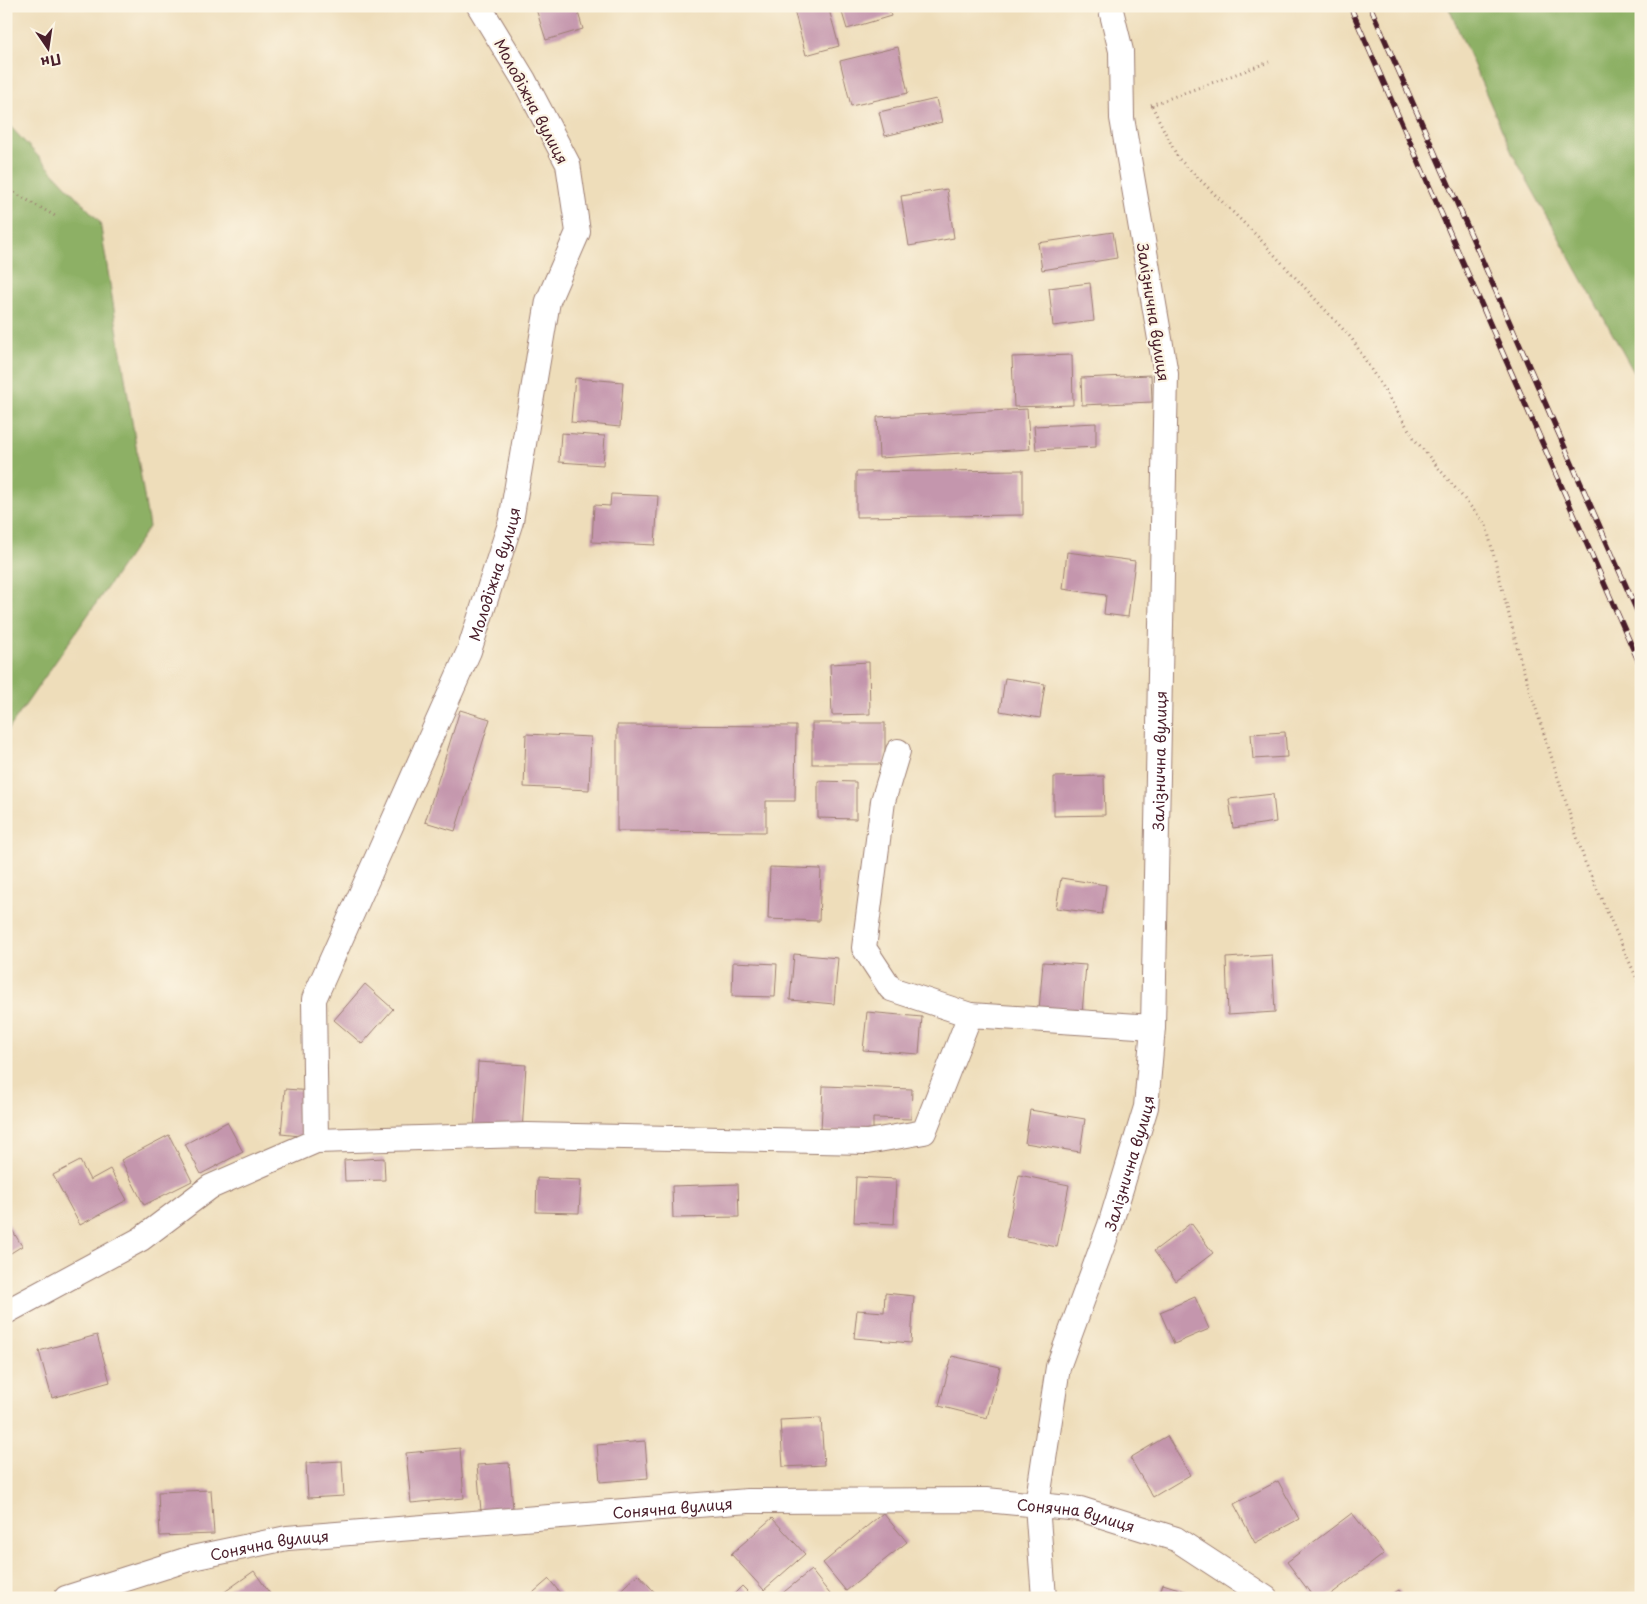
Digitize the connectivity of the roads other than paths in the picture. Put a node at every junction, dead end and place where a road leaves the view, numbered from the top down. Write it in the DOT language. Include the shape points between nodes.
graph roads {
  1 [pos="479,6"];
  2 [pos="1110,6"];
  3 [pos="898,751"];
  4 [pos="970,1015"];
  5 [pos="1153,1027"];
  6 [pos="316,1141"];
  7 [pos="6,1312"];
  8 [pos="1037,1505"];
  9 [pos="66,1598"];
  10 [pos="1044,1598"];
  11 [pos="1266,1598"];
  1 -- 6 [label="street, Молодіжна вулиця" via="524,80 568,164 578,232 548,300 511,521 469,652 314,999"];
  2 -- 5 [label="street, Залізнична вулиця" via="1121,51 1122,118 1166,374"];
  3 -- 4 [label="street" via="883,801 864,948 891,989"];
  4 -- 5 [label="street"];
  4 -- 6 [label="street" via="924,1132 867,1142 527,1135"];
  5 -- 8 [label="street, Залізнична вулиця" via="1146,1107 1110,1225 1058,1367"];
  6 -- 7 [label="street" via="210,1187 141,1239"];
  8 -- 9 [label="street, Сонячна вулиця" via="986,1500 748,1501 287,1538 192,1558"];
  8 -- 10 [label="street, Залізнична вулиця"];
  8 -- 11 [label="street, Сонячна вулиця" via="1080,1509 1176,1539"];
}
